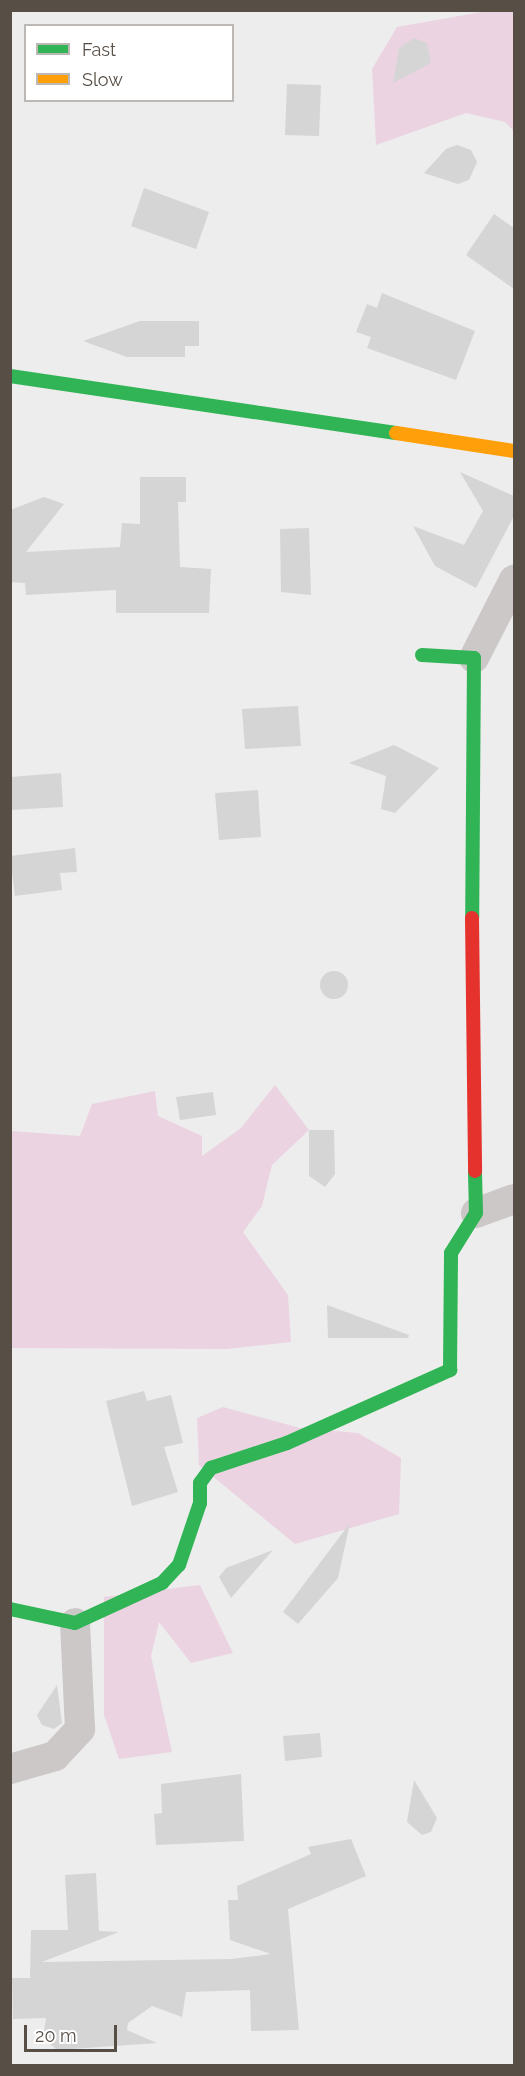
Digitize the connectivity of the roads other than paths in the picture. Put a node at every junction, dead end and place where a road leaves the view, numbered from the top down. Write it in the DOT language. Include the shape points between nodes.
graph roads {
  1 [pos="10,376"];
  2 [pos="514,451"];
  3 [pos="514,580"];
  4 [pos="422,655"];
  5 [pos="474,658"];
  6 [pos="514,1199"];
  7 [pos="476,1213"];
  8 [pos="10,1609"];
  9 [pos="75,1623"];
  10 [pos="10,1769"];
  1 -- 2 [label="street"];
  3 -- 5 [label="street"];
  4 -- 5 [label="street"];
  5 -- 7 [label="street" via="471,1035"];
  6 -- 7 [label="street"];
  7 -- 9 [label="street" via="451,1253 450,1370 287,1443 211,1468 200,1483 200,1503 179,1565 162,1583"];
  8 -- 9 [label="street"];
  9 -- 10 [label="street" via="80,1729 55,1756"];
}
